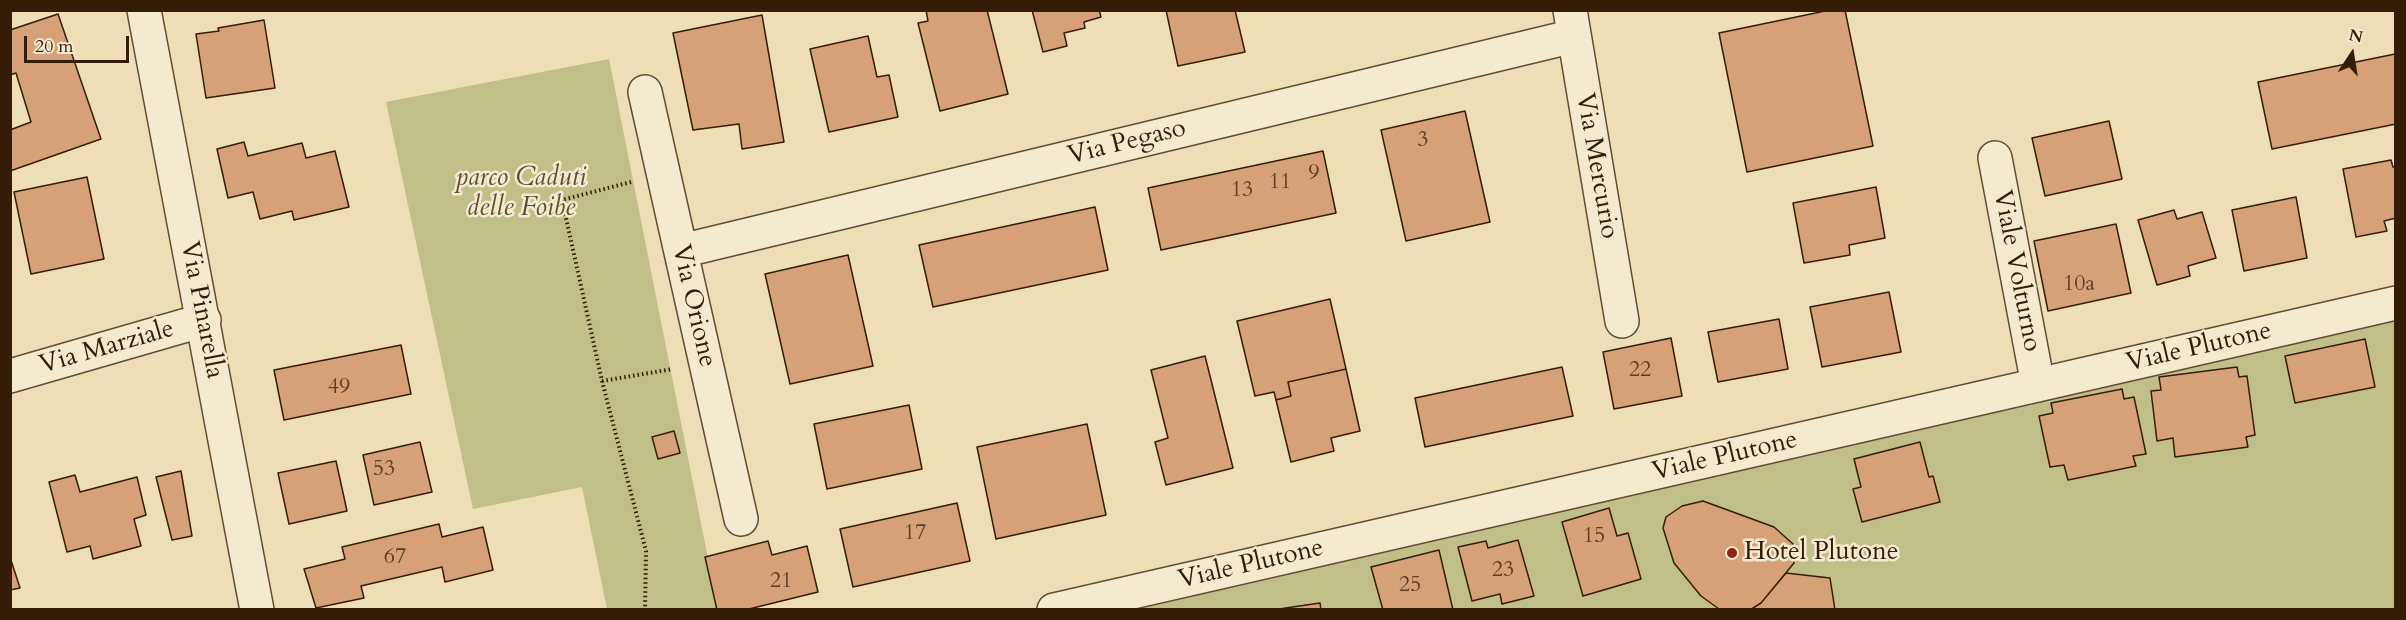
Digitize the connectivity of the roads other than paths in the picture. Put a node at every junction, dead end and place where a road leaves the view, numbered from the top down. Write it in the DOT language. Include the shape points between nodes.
graph roads {
  1 [pos="144,10"];
  2 [pos="1572,23"];
  3 [pos="645,92"];
  4 [pos="1995,158"];
  5 [pos="681,251"];
  6 [pos="2396,303"];
  7 [pos="204,320"];
  8 [pos="1622,321"];
  9 [pos="10,376"];
  10 [pos="2038,385"];
  11 [pos="741,519"];
  12 [pos="258,609"];
  13 [pos="1054,609"];
  1 -- 7 [label="street, Via Pinarella"];
  2 -- 5 [label="street, Via Pegaso"];
  2 -- 8 [label="street, Via Mercurio"];
  3 -- 5 [label="street, Via Orione"];
  4 -- 10 [label="street, Viale Volturno"];
  5 -- 11 [label="street, Via Orione"];
  6 -- 10 [label="street, Viale Plutone"];
  7 -- 9 [label="street, Via Marziale"];
  7 -- 12 [label="street, Via Pinarella"];
  10 -- 13 [label="street, Viale Plutone"];
}
